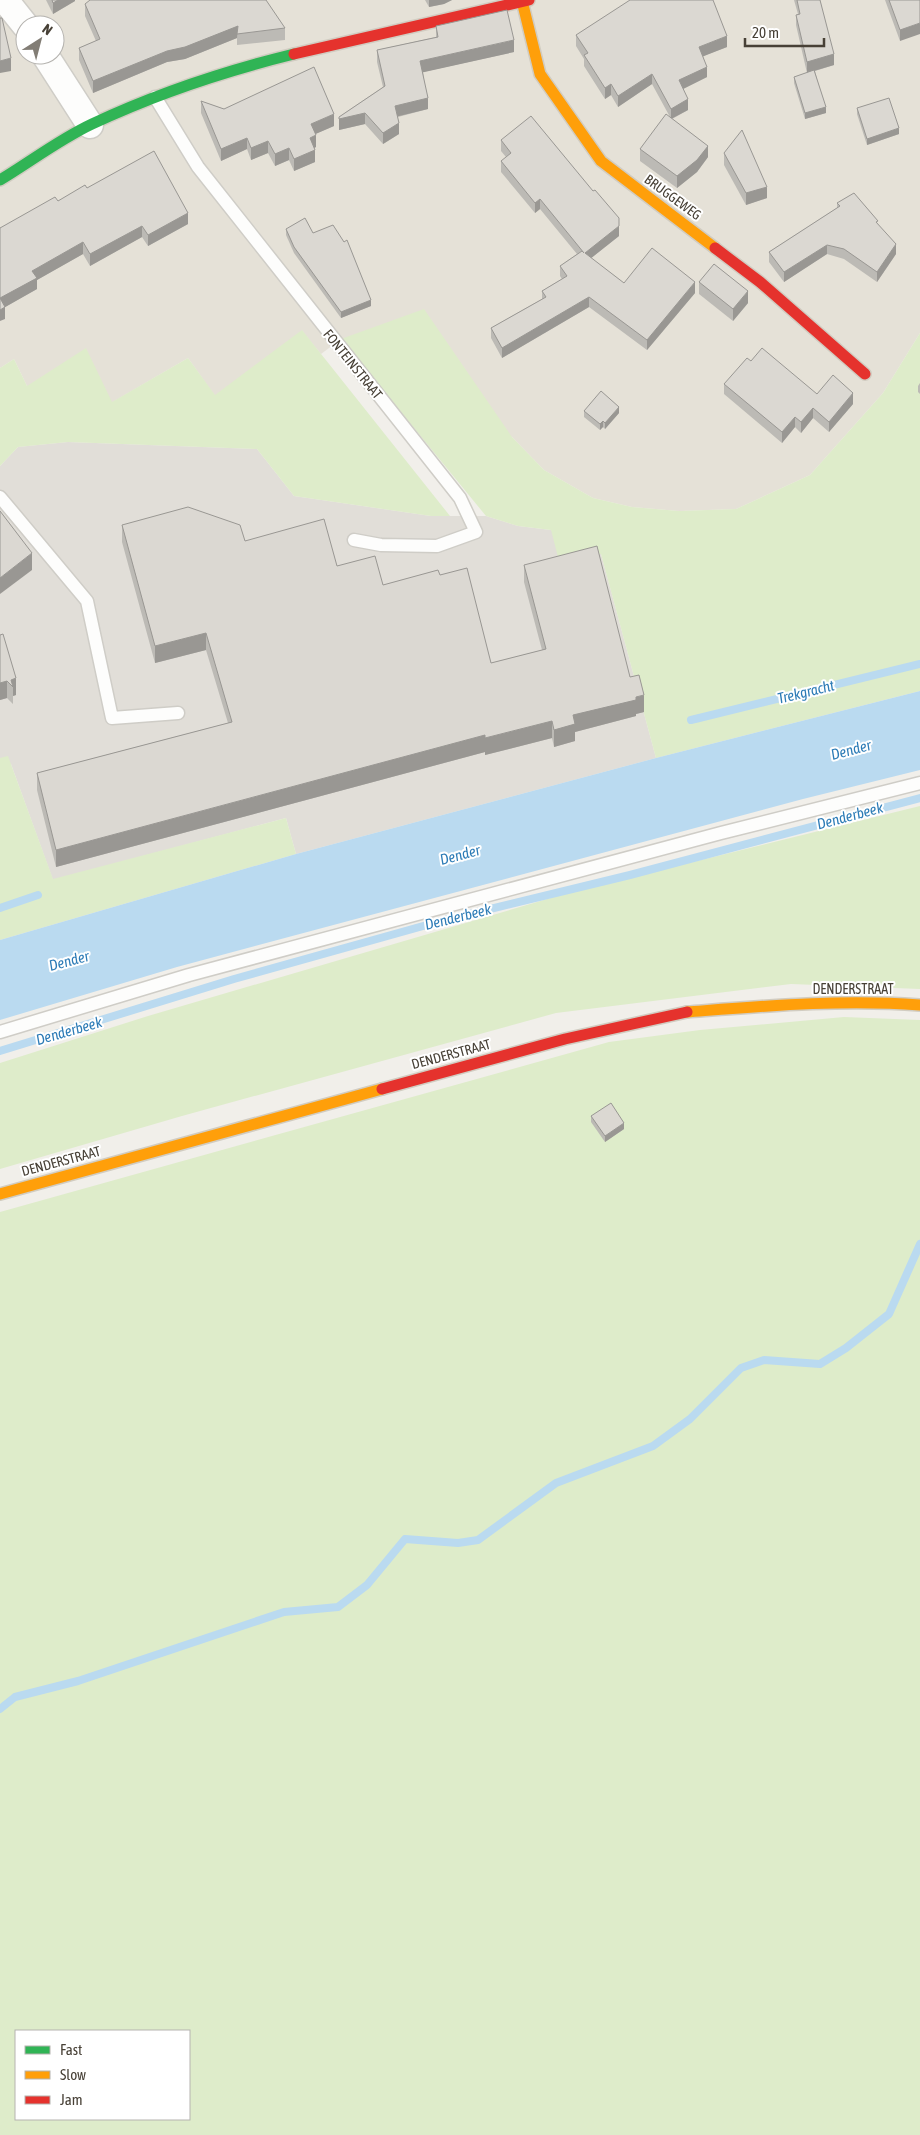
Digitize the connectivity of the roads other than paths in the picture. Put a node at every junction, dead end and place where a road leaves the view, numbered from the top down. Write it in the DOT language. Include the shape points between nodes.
graph roads {
  1 [pos="5,0"];
  2 [pos="526,0"];
  3 [pos="17,15"];
  4 [pos="51,65"];
  5 [pos="155,97"];
  6 [pos="90,125"];
  7 [pos="0,180"];
  8 [pos="865,374"];
  9 [pos="0,497"];
  10 [pos="354,540"];
  11 [pos="178,713"];
  12 [pos="920,783"];
  13 [pos="920,1005"];
  14 [pos="0,1032"];
  15 [pos="0,1194"];
  1 -- 3 [label="street"];
  2 -- 5 [label="street" via="253,64"];
  2 -- 8 [label="street, BRUGGEWEG" via="540,74 601,162 760,282"];
  4 -- 6 [label="street"];
  5 -- 6 [label="street"];
  5 -- 10 [label="lane, FONTEINSTRAAT" via="198,167 460,498 476,532 437,546 381,545"];
  6 -- 7 [label="street"];
  9 -- 11 [label="lane" via="87,601 112,718"];
  12 -- 14 [label="lane" via="721,832 189,975"];
  13 -- 15 [label="street, DENDERSTRAAT" via="879,1002 795,1004 679,1012 556,1041"];
}
